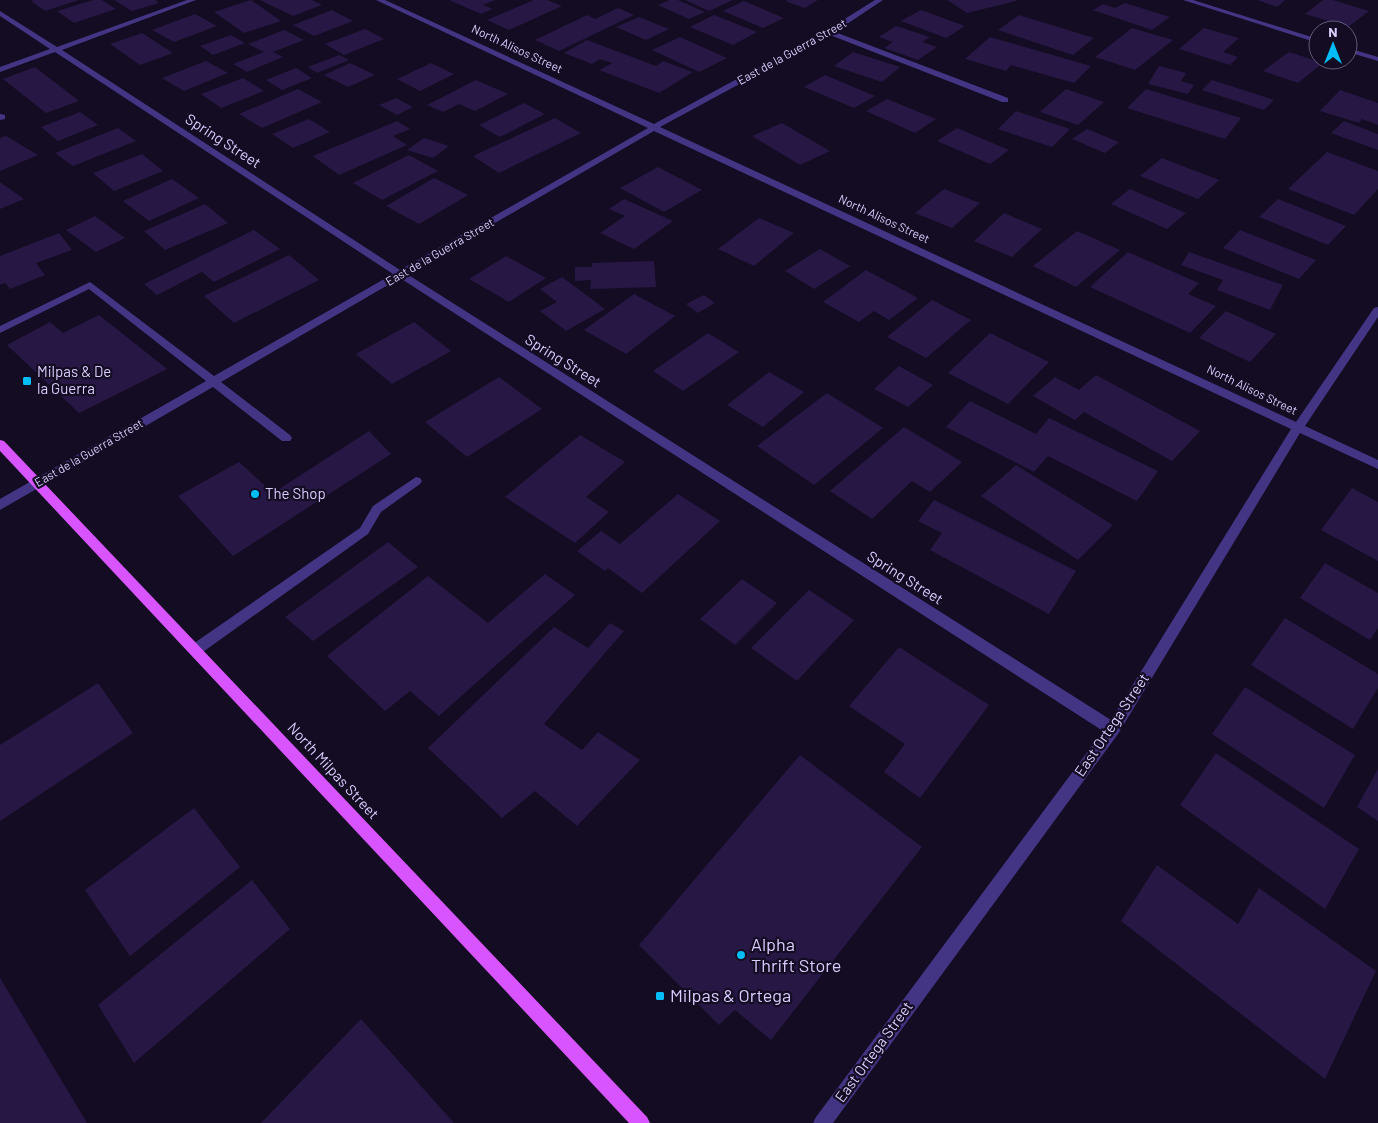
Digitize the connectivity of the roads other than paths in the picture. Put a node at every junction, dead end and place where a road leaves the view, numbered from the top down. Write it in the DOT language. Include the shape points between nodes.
graph roads {
  1 [pos="193,0"];
  2 [pos="379,0"];
  3 [pos="880,0"];
  4 [pos="1186,0"];
  5 [pos="0,13"];
  6 [pos="830,32"];
  7 [pos="1308,37"];
  8 [pos="56,50"];
  9 [pos="1358,53"];
  10 [pos="1378,59"];
  11 [pos="0,70"];
  12 [pos="1005,100"];
  13 [pos="652,128"];
  14 [pos="400,275"];
  15 [pos="1378,310"];
  16 [pos="0,330"];
  17 [pos="215,381"];
  18 [pos="1298,428"];
  19 [pos="286,438"];
  20 [pos="0,444"];
  21 [pos="1378,465"];
  22 [pos="416,481"];
  23 [pos="38,483"];
  24 [pos="0,505"];
  25 [pos="195,650"];
  26 [pos="1113,729"];
  27 [pos="641,1123"];
  28 [pos="822,1123"];
  1 -- 8 [label="street"];
  2 -- 13 [label="street, North Alisos Street"];
  3 -- 6 [label="street, East de la Guerra Street"];
  4 -- 7 [label="street"];
  5 -- 8 [label="street, Spring Street"];
  6 -- 12 [label="street"];
  6 -- 13 [label="street, East de la Guerra Street"];
  8 -- 11 [label="street"];
  8 -- 14 [label="street, Spring Street"];
  9 -- 10 [label="street"];
  13 -- 14 [label="street, East de la Guerra Street"];
  13 -- 18 [label="street, North Alisos Street"];
  14 -- 17 [label="street, East de la Guerra Street"];
  14 -- 26 [label="street, Spring Street"];
  15 -- 18 [label="street, East Ortega Street"];
  16 -- 17 [label="street" via="90,285"];
  17 -- 19 [label="street"];
  17 -- 23 [label="street, East de la Guerra Street"];
  18 -- 21 [label="street, North Alisos Street"];
  18 -- 26 [label="street, East Ortega Street"];
  20 -- 23 [label="main road, North Milpas Street"];
  22 -- 25 [label="street" via="376,509 364,531"];
  23 -- 24 [label="street, East de la Guerra Street"];
  23 -- 25 [label="main road, North Milpas Street"];
  25 -- 27 [label="main road, North Milpas Street"];
  26 -- 28 [label="street, East Ortega Street"];
}
